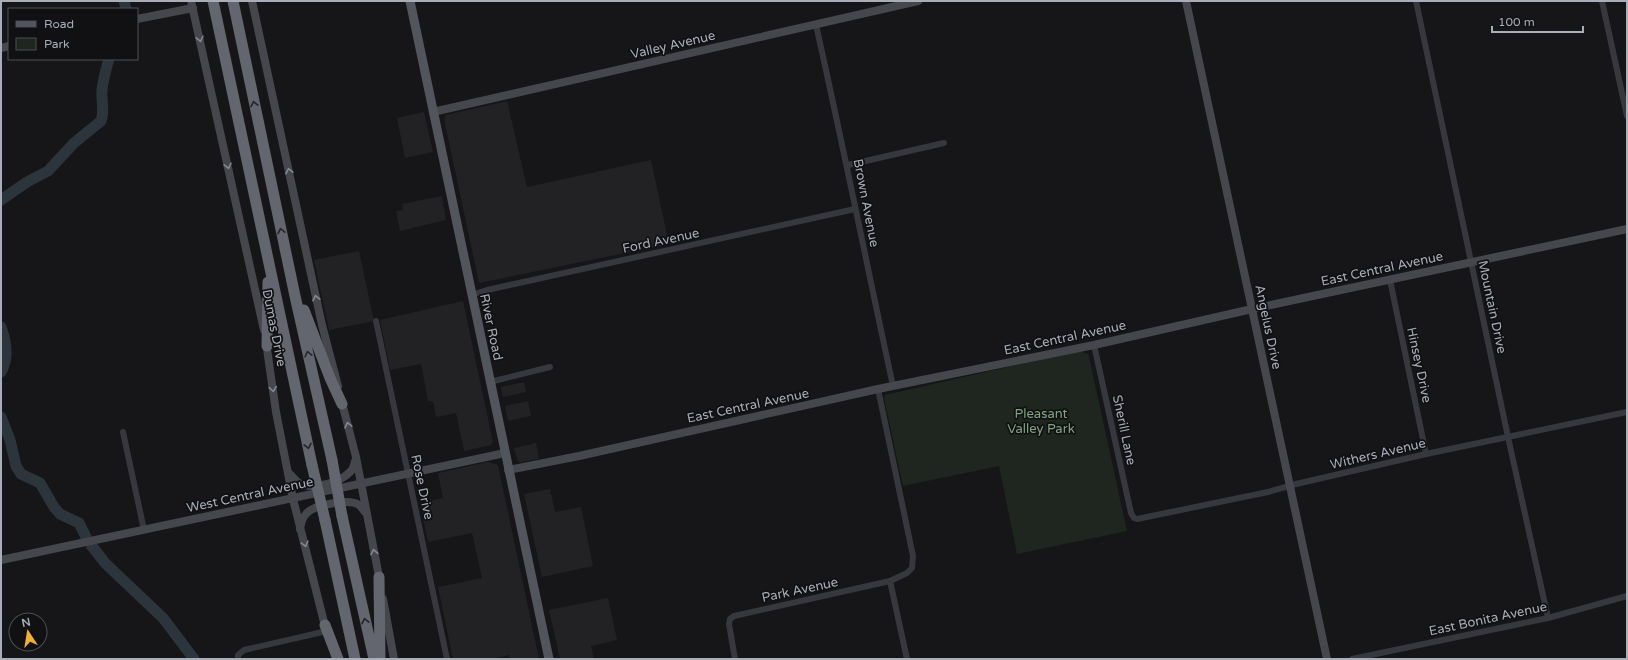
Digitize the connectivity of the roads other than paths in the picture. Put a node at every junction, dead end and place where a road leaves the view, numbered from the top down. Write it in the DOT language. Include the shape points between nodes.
graph roads {
  1 [pos="205,1"];
  2 [pos="213,1"];
  3 [pos="233,1"];
  4 [pos="237,1"];
  5 [pos="252,1"];
  6 [pos="410,1"];
  7 [pos="918,1"];
  8 [pos="1186,1"];
  9 [pos="1416,1"];
  10 [pos="1602,1"];
  11 [pos="192,4"];
  12 [pos="138,19"];
  13 [pos="237,21"];
  14 [pos="816,25"];
  15 [pos="223,44"];
  16 [pos="433,112"];
  17 [pos="1627,114"];
  18 [pos="944,143"];
  19 [pos="848,165"];
  20 [pos="855,209"];
  21 [pos="260,216"];
  22 [pos="1627,229"];
  23 [pos="1471,261"];
  24 [pos="289,270"];
  25 [pos="1390,280"];
  26 [pos="471,295"];
  27 [pos="1252,309"];
  28 [pos="376,320"];
  29 [pos="1094,345"];
  30 [pos="267,346"];
  31 [pos="550,368"];
  32 [pos="490,382"];
  33 [pos="893,386"];
  34 [pos="878,389"];
  35 [pos="342,404"];
  36 [pos="1627,412"];
  37 [pos="123,432"];
  38 [pos="1508,437"];
  39 [pos="505,453"];
  40 [pos="1426,454"];
  41 [pos="356,457"];
  42 [pos="508,470"];
  43 [pos="289,473"];
  44 [pos="408,474"];
  45 [pos="361,484"];
  46 [pos="1290,486"];
  47 [pos="294,498"];
  48 [pos="367,515"];
  49 [pos="1134,518"];
  50 [pos="300,528"];
  51 [pos="144,530"];
  52 [pos="1,560"];
  53 [pos="379,577"];
  54 [pos="890,581"];
  55 [pos="1627,596"];
  56 [pos="1548,618"];
  57 [pos="326,628"];
  58 [pos="238,659"];
  59 [pos="333,659"];
  60 [pos="338,659"];
  61 [pos="355,659"];
  62 [pos="374,659"];
  63 [pos="380,659"];
  64 [pos="394,659"];
  65 [pos="447,659"];
  66 [pos="549,659"];
  67 [pos="735,659"];
  68 [pos="907,659"];
  69 [pos="1327,659"];
  70 [pos="1352,659"];
  1 -- 15 [label="highway"];
  2 -- 15 [label="highway"];
  3 -- 13 [label="highway"];
  4 -- 13 [label="highway"];
  35 -- 5 [label="street, one-way" via="322,325"];
  6 -- 16 [label="main road, River Road"];
  7 -- 14 [label="street, Valley Avenue"];
  8 -- 27 [label="street, Angelus Drive"];
  9 -- 23 [label="street, Mountain Drive"];
  10 -- 17 [label="street"];
  11 -- 12 [label="street"];
  11 -- 30 [label="street, Dumas Drive, one-way"];
  24 -- 13 [label="highway, one-way"];
  14 -- 16 [label="street, Valley Avenue"];
  14 -- 19 [label="street, Brown Avenue"];
  15 -- 21 [label="highway"];
  16 -- 26 [label="main road, River Road"];
  18 -- 19 [label="street"];
  19 -- 20 [label="street, Brown Avenue"];
  20 -- 26 [label="street, Ford Avenue"];
  20 -- 33 [label="street, Brown Avenue"];
  21 -- 30 [label="highway" via="269,289"];
  21 -- 61 [label="highway, one-way, bridge"];
  22 -- 23 [label="street, East Central Avenue"];
  23 -- 25 [label="street, East Central Avenue"];
  23 -- 38 [label="street, Mountain Drive"];
  24 -- 35 [label="highway"];
  62 -- 24 [label="highway, one-way, bridge"];
  25 -- 27 [label="street, East Central Avenue"];
  25 -- 40 [label="street, Hinsey Drive"];
  26 -- 32 [label="main road, River Road"];
  27 -- 29 [label="street, East Central Avenue"];
  27 -- 46 [label="street, Angelus Drive"];
  28 -- 44 [label="street, Rose Drive"];
  29 -- 33 [label="street, East Central Avenue"];
  29 -- 49 [label="street, Sherill Lane"];
  30 -- 43 [label="street, Dumas Drive, one-way" via="276,412"];
  31 -- 32 [label="street"];
  32 -- 39 [label="main road, River Road"];
  33 -- 34 [label="street, East Central Avenue"];
  34 -- 42 [label="street, East Central Avenue"];
  34 -- 54 [label="street, Park Avenue" via="913,556 912,568 908,573"];
  41 -- 35 [label="street, one-way"];
  36 -- 38 [label="street, Withers Avenue"];
  37 -- 51 [label="street"];
  38 -- 40 [label="street, Withers Avenue"];
  38 -- 56 [label="street, Mountain Drive"];
  39 -- 42 [label="main road, River Road"];
  39 -- 44 [label="street, West Central Avenue"];
  40 -- 46 [label="street, Withers Avenue"];
  41 -- 43 [label="street" via="352,470 344,477 311,487 300,483"];
  41 -- 45 [label="street"];
  42 -- 66 [label="main road, River Road"];
  43 -- 47 [label="street, Dumas Drive"];
  44 -- 45 [label="street, West Central Avenue"];
  44 -- 65 [label="street, Rose Drive"];
  45 -- 47 [label="street, West Central Avenue"];
  45 -- 48 [label="street"];
  46 -- 49 [label="street, Withers Avenue" via="1141,520"];
  46 -- 69 [label="street, Angelus Drive"];
  47 -- 50 [label="street, Dumas Drive"];
  47 -- 51 [label="street, West Central Avenue"];
  48 -- 50 [label="street" via="359,504 334,503 314,508 306,513"];
  53 -- 48 [label="street, one-way"];
  50 -- 57 [label="street, Dumas Drive, one-way"];
  51 -- 52 [label="street, West Central Avenue"];
  53 -- 63 [label="highway"];
  53 -- 64 [label="street"];
  54 -- 67 [label="street, Park Avenue" via="734,616 729,624"];
  54 -- 68 [label="street"];
  55 -- 56 [label="street, East Bonita Avenue"];
  56 -- 70 [label="street, East Bonita Avenue"];
  57 -- 58 [label="street" via="244,650 238,655"];
  57 -- 59 [label="street, Dumas Drive"];
  57 -- 60 [label="highway"];
}
